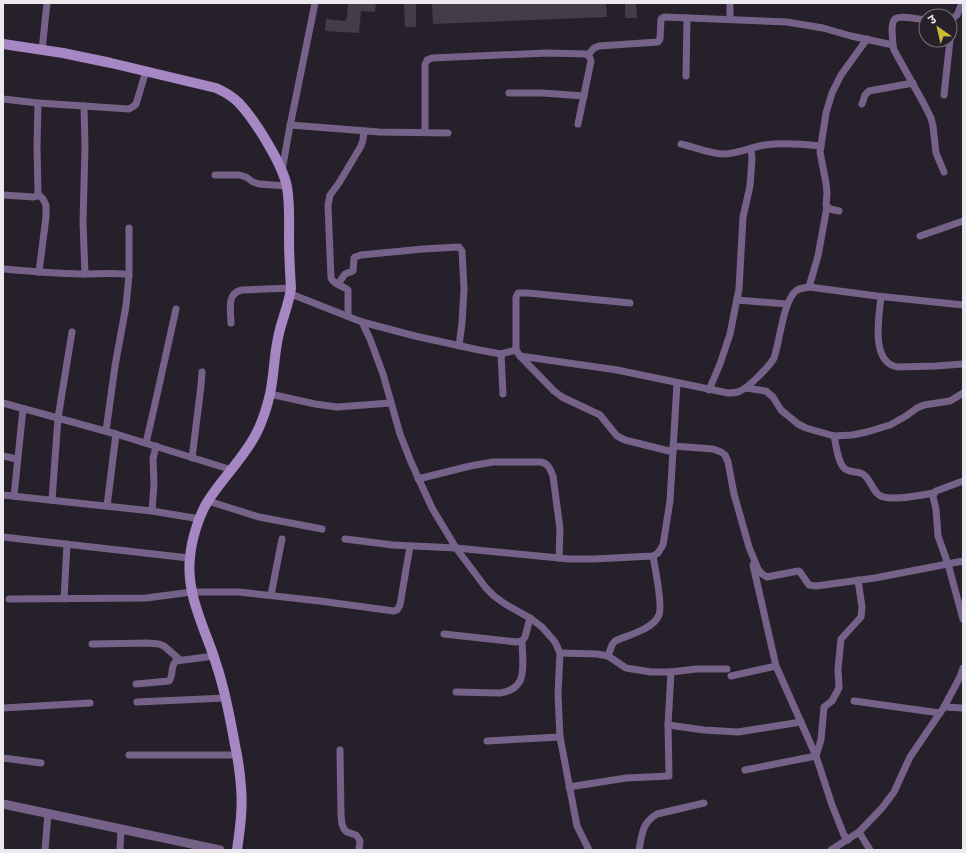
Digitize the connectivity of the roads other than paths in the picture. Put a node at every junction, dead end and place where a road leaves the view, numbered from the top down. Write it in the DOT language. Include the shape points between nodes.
graph roads {
  1 [pos="47,3"];
  2 [pos="315,3"];
  3 [pos="730,3"];
  4 [pos="962,3"];
  5 [pos="958,13"];
  6 [pos="687,18"];
  7 [pos="918,19"];
  8 [pos="730,20"];
  9 [pos="867,39"];
  10 [pos="3,44"];
  11 [pos="893,45"];
  12 [pos="949,48"];
  13 [pos="42,50"];
  14 [pos="588,55"];
  15 [pos="146,71"];
  16 [pos="686,76"];
  17 [pos="913,83"];
  18 [pos="509,93"];
  19 [pos="944,95"];
  20 [pos="584,96"];
  21 [pos="3,99"];
  22 [pos="38,103"];
  23 [pos="862,104"];
  24 [pos="84,106"];
  25 [pos="578,124"];
  26 [pos="290,125"];
  27 [pos="364,131"];
  28 [pos="425,132"];
  29 [pos="448,133"];
  30 [pos="681,144"];
  31 [pos="821,146"];
  32 [pos="751,149"];
  33 [pos="282,171"];
  34 [pos="944,172"];
  35 [pos="215,176"];
  36 [pos="287,186"];
  37 [pos="38,194"];
  38 [pos="3,195"];
  39 [pos="827,207"];
  40 [pos="839,211"];
  41 [pos="963,221"];
  42 [pos="129,228"];
  43 [pos="920,236"];
  44 [pos="3,269"];
  45 [pos="39,272"];
  46 [pos="85,274"];
  47 [pos="129,275"];
  48 [pos="338,284"];
  49 [pos="809,287"];
  50 [pos="291,291"];
  51 [pos="881,297"];
  52 [pos="737,300"];
  53 [pos="630,304"];
  54 [pos="787,304"];
  55 [pos="963,305"];
  56 [pos="176,309"];
  57 [pos="348,316"];
  58 [pos="362,322"];
  59 [pos="231,324"];
  60 [pos="72,332"];
  61 [pos="459,346"];
  62 [pos="518,353"];
  63 [pos="501,354"];
  64 [pos="963,364"];
  65 [pos="202,372"];
  66 [pos="677,383"];
  67 [pos="746,388"];
  68 [pos="709,390"];
  69 [pos="963,393"];
  70 [pos="270,394"];
  71 [pos="503,394"];
  72 [pos="3,403"];
  73 [pos="391,403"];
  74 [pos="23,409"];
  75 [pos="58,418"];
  76 [pos="106,431"];
  77 [pos="116,434"];
  78 [pos="834,436"];
  79 [pos="146,443"];
  80 [pos="156,446"];
  81 [pos="673,449"];
  82 [pos="3,456"];
  83 [pos="192,458"];
  84 [pos="17,459"];
  85 [pos="232,470"];
  86 [pos="418,479"];
  87 [pos="963,481"];
  88 [pos="934,493"];
  89 [pos="3,495"];
  90 [pos="14,496"];
  91 [pos="52,500"];
  92 [pos="208,501"];
  93 [pos="107,506"];
  94 [pos="152,511"];
  95 [pos="200,518"];
  96 [pos="322,528"];
  97 [pos="3,537"];
  98 [pos="282,539"];
  99 [pos="345,539"];
  100 [pos="66,544"];
  101 [pos="410,546"];
  102 [pos="749,547"];
  103 [pos="456,548"];
  104 [pos="653,556"];
  105 [pos="190,558"];
  106 [pos="559,558"];
  107 [pos="963,561"];
  108 [pos="948,564"];
  109 [pos="858,580"];
  110 [pos="192,592"];
  111 [pos="271,595"];
  112 [pos="9,599"];
  113 [pos="64,599"];
  114 [pos="530,618"];
  115 [pos="963,619"];
  116 [pos="444,634"];
  117 [pos="522,641"];
  118 [pos="92,644"];
  119 [pos="560,653"];
  120 [pos="214,656"];
  121 [pos="608,656"];
  122 [pos="180,660"];
  123 [pos="776,666"];
  124 [pos="963,668"];
  125 [pos="726,669"];
  126 [pos="671,672"];
  127 [pos="731,676"];
  128 [pos="136,684"];
  129 [pos="456,692"];
  130 [pos="226,698"];
  131 [pos="854,701"];
  132 [pos="137,702"];
  133 [pos="90,703"];
  134 [pos="944,707"];
  135 [pos="3,708"];
  136 [pos="963,708"];
  137 [pos="940,713"];
  138 [pos="801,722"];
  139 [pos="668,725"];
  140 [pos="560,737"];
  141 [pos="488,741"];
  142 [pos="340,750"];
  143 [pos="129,755"];
  144 [pos="237,755"];
  145 [pos="816,756"];
  146 [pos="3,758"];
  147 [pos="41,763"];
  148 [pos="745,770"];
  149 [pos="569,787"];
  150 [pos="704,803"];
  151 [pos="3,804"];
  152 [pos="48,813"];
  153 [pos="121,830"];
  154 [pos="859,832"];
  155 [pos="848,840"];
  156 [pos="45,850"];
  157 [pos="120,850"];
  158 [pos="220,850"];
  159 [pos="237,850"];
  160 [pos="359,850"];
  161 [pos="589,850"];
  162 [pos="639,850"];
  163 [pos="831,850"];
  164 [pos="870,850"];
  1 -- 13 [label="street"];
  2 -- 26 [label="street"];
  3 -- 8 [label="street"];
  4 -- 5 [label="street"];
  6 -- 8 [label="street"];
  6 -- 14 [label="street" via="662,18 658,42 604,45 596,47"];
  6 -- 16 [label="street"];
  7 -- 11 [label="street" via="896,18 892,27"];
  8 -- 9 [label="street" via="793,23"];
  9 -- 11 [label="street"];
  9 -- 31 [label="street" via="841,75 832,93"];
  10 -- 13 [label="main road"];
  11 -- 17 [label="street"];
  12 -- 19 [label="street"];
  13 -- 15 [label="main road"];
  14 -- 20 [label="street" via="590,61"];
  14 -- 28 [label="street" via="547,53 428,59 425,66"];
  15 -- 24 [label="street" via="136,104 132,108"];
  15 -- 33 [label="main road" via="227,93 252,118"];
  17 -- 23 [label="street" via="869,91"];
  17 -- 34 [label="street" via="931,118 936,153"];
  18 -- 20 [label="street"];
  20 -- 25 [label="street"];
  21 -- 22 [label="street"];
  22 -- 24 [label="street"];
  22 -- 37 [label="street"];
  24 -- 46 [label="street"];
  26 -- 27 [label="street"];
  26 -- 33 [label="street"];
  27 -- 28 [label="street"];
  27 -- 48 [label="street" via="361,146 328,200 330,278"];
  28 -- 29 [label="street"];
  30 -- 32 [label="street" via="723,154"];
  31 -- 32 [label="street" via="779,144"];
  31 -- 39 [label="street"];
  32 -- 52 [label="street" via="750,186 743,216"];
  33 -- 36 [label="main road"];
  35 -- 36 [label="street" via="239,174 260,184"];
  36 -- 50 [label="main road"];
  37 -- 38 [label="street" via="34,197"];
  37 -- 45 [label="street" via="46,205"];
  39 -- 40 [label="street"];
  39 -- 49 [label="street"];
  41 -- 43 [label="street"];
  42 -- 47 [label="street"];
  44 -- 45 [label="street"];
  45 -- 46 [label="street"];
  46 -- 47 [label="street"];
  47 -- 76 [label="street"];
  48 -- 57 [label="street" via="348,291"];
  48 -- 61 [label="street" via="345,274 353,271 354,258 361,255 459,247 462,251 464,289"];
  49 -- 51 [label="street"];
  49 -- 54 [label="street" via="796,290"];
  50 -- 57 [label="street"];
  50 -- 59 [label="street" via="238,291 233,295 231,302"];
  50 -- 70 [label="main road" via="281,324"];
  51 -- 55 [label="street"];
  51 -- 64 [label="street" via="878,329 880,348 889,364 898,367"];
  52 -- 54 [label="street"];
  52 -- 68 [label="street" via="730,334"];
  53 -- 62 [label="street" via="518,293"];
  54 -- 67 [label="street" via="774,358"];
  56 -- 79 [label="street"];
  57 -- 58 [label="street"];
  58 -- 61 [label="street"];
  58 -- 73 [label="street" via="383,374"];
  60 -- 75 [label="street"];
  61 -- 63 [label="street"];
  62 -- 63 [label="street"];
  62 -- 66 [label="street"];
  62 -- 81 [label="street" via="554,391 600,415 617,436 625,440"];
  63 -- 71 [label="street"];
  65 -- 83 [label="street"];
  66 -- 68 [label="street"];
  66 -- 81 [label="street"];
  67 -- 68 [label="street" via="728,393"];
  67 -- 78 [label="street" via="766,391 781,410 798,424"];
  69 -- 78 [label="street" via="950,401 917,408 890,425 852,436"];
  70 -- 73 [label="street" via="337,407"];
  70 -- 85 [label="main road" via="256,433"];
  72 -- 74 [label="street"];
  73 -- 86 [label="street"];
  74 -- 75 [label="street"];
  74 -- 84 [label="street"];
  75 -- 76 [label="street"];
  75 -- 91 [label="street"];
  76 -- 77 [label="street"];
  77 -- 79 [label="street"];
  77 -- 93 [label="street"];
  78 -- 88 [label="street" via="840,463 847,470 866,476 878,495 885,498"];
  79 -- 80 [label="street"];
  80 -- 83 [label="street"];
  80 -- 94 [label="street" via="153,459"];
  81 -- 102 [label="street" via="713,449 725,455"];
  81 -- 104 [label="street" via="670,501 663,545"];
  82 -- 84 [label="street"];
  83 -- 85 [label="street"];
  84 -- 90 [label="street"];
  85 -- 92 [label="main road"];
  86 -- 103 [label="street"];
  86 -- 106 [label="street" via="493,462 546,463 553,476 560,529"];
  87 -- 88 [label="street"];
  88 -- 108 [label="street" via="938,536"];
  89 -- 90 [label="street"];
  90 -- 91 [label="street"];
  91 -- 93 [label="street"];
  92 -- 95 [label="main road"];
  92 -- 96 [label="street" via="259,517"];
  93 -- 94 [label="street"];
  94 -- 95 [label="street"];
  95 -- 105 [label="main road"];
  97 -- 100 [label="street"];
  98 -- 111 [label="street"];
  99 -- 101 [label="street"];
  100 -- 105 [label="street"];
  100 -- 113 [label="street"];
  101 -- 103 [label="street"];
  101 -- 111 [label="street" via="397,610 391,612"];
  102 -- 109 [label="street" via="758,569 767,577 798,571 809,585 816,586"];
  102 -- 123 [label="street"];
  103 -- 106 [label="street"];
  103 -- 114 [label="street" via="494,596"];
  104 -- 106 [label="street"];
  104 -- 121 [label="street" via="659,615 643,630 615,641"];
  105 -- 110 [label="main road"];
  107 -- 108 [label="street"];
  108 -- 109 [label="street"];
  108 -- 115 [label="street"];
  109 -- 145 [label="street" via="861,616 841,638 839,688 832,701 824,707 821,740"];
  110 -- 111 [label="street"];
  110 -- 113 [label="street" via="146,598"];
  110 -- 120 [label="main road"];
  112 -- 113 [label="street"];
  114 -- 117 [label="street"];
  114 -- 119 [label="street" via="549,634"];
  116 -- 117 [label="street"];
  117 -- 129 [label="street" via="522,673 517,686 500,693"];
  118 -- 122 [label="street" via="159,644"];
  119 -- 121 [label="street"];
  119 -- 140 [label="street"];
  120 -- 122 [label="street"];
  120 -- 130 [label="main road"];
  121 -- 126 [label="street" via="626,668"];
  122 -- 128 [label="street" via="174,662 170,681"];
  123 -- 127 [label="street"];
  123 -- 138 [label="street"];
  124 -- 134 [label="street"];
  125 -- 126 [label="street"];
  126 -- 139 [label="street"];
  130 -- 132 [label="street"];
  130 -- 144 [label="main road"];
  131 -- 137 [label="street"];
  133 -- 135 [label="street"];
  134 -- 136 [label="street"];
  134 -- 137 [label="street"];
  137 -- 154 [label="street" via="910,757 894,792"];
  138 -- 139 [label="street" via="738,732"];
  138 -- 145 [label="street"];
  139 -- 149 [label="street" via="669,776 626,778"];
  140 -- 141 [label="street"];
  140 -- 149 [label="street"];
  142 -- 160 [label="street" via="342,824 346,831 358,836"];
  143 -- 144 [label="street"];
  144 -- 159 [label="main road" via="242,788"];
  145 -- 148 [label="street"];
  145 -- 155 [label="street" via="832,805"];
  146 -- 147 [label="street"];
  149 -- 161 [label="street" via="577,826"];
  150 -- 162 [label="street" via="651,818 645,824"];
  151 -- 152 [label="street"];
  152 -- 153 [label="street"];
  152 -- 156 [label="street"];
  153 -- 157 [label="street"];
  153 -- 158 [label="street"];
  154 -- 155 [label="street"];
  154 -- 164 [label="street"];
  155 -- 163 [label="street"];
}
